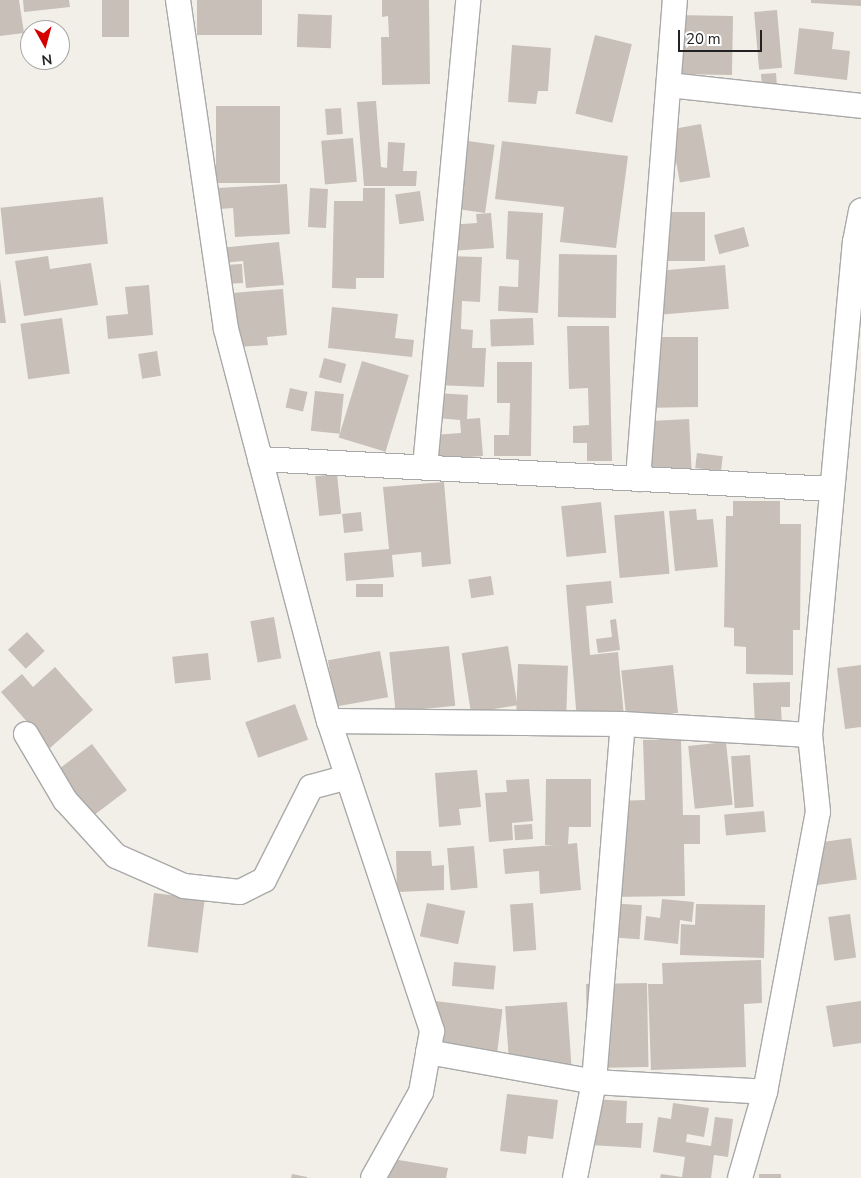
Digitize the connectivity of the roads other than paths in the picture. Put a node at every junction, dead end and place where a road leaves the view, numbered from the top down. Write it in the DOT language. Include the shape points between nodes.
graph roads {
  1 [pos="178,0"];
  2 [pos="468,0"];
  3 [pos="675,0"];
  4 [pos="669,85"];
  5 [pos="861,106"];
  6 [pos="861,211"];
  7 [pos="260,459"];
  8 [pos="425,467"];
  9 [pos="638,479"];
  10 [pos="832,489"];
  11 [pos="329,721"];
  12 [pos="623,724"];
  13 [pos="26,734"];
  14 [pos="810,735"];
  15 [pos="348,777"];
  16 [pos="428,1052"];
  17 [pos="594,1082"];
  18 [pos="765,1092"];
  19 [pos="373,1178"];
  20 [pos="574,1178"];
  21 [pos="740,1178"];
  1 -- 7 [label="street" via="226,329"];
  2 -- 8 [label="street"];
  3 -- 4 [label="street"];
  4 -- 5 [label="street"];
  4 -- 9 [label="street"];
  6 -- 10 [label="street" via="855,242"];
  7 -- 8 [label="street"];
  7 -- 11 [label="street"];
  8 -- 9 [label="street"];
  9 -- 10 [label="street"];
  10 -- 14 [label="street"];
  11 -- 12 [label="street"];
  11 -- 15 [label="street"];
  12 -- 14 [label="street"];
  12 -- 17 [label="street"];
  13 -- 15 [label="street" via="65,800 116,856 184,886 240,892 264,880 311,787"];
  14 -- 18 [label="street" via="818,812"];
  15 -- 16 [label="street" via="432,1031"];
  16 -- 17 [label="street"];
  16 -- 19 [label="street" via="421,1092"];
  17 -- 18 [label="street"];
  17 -- 20 [label="street"];
  18 -- 21 [label="street"];
}
